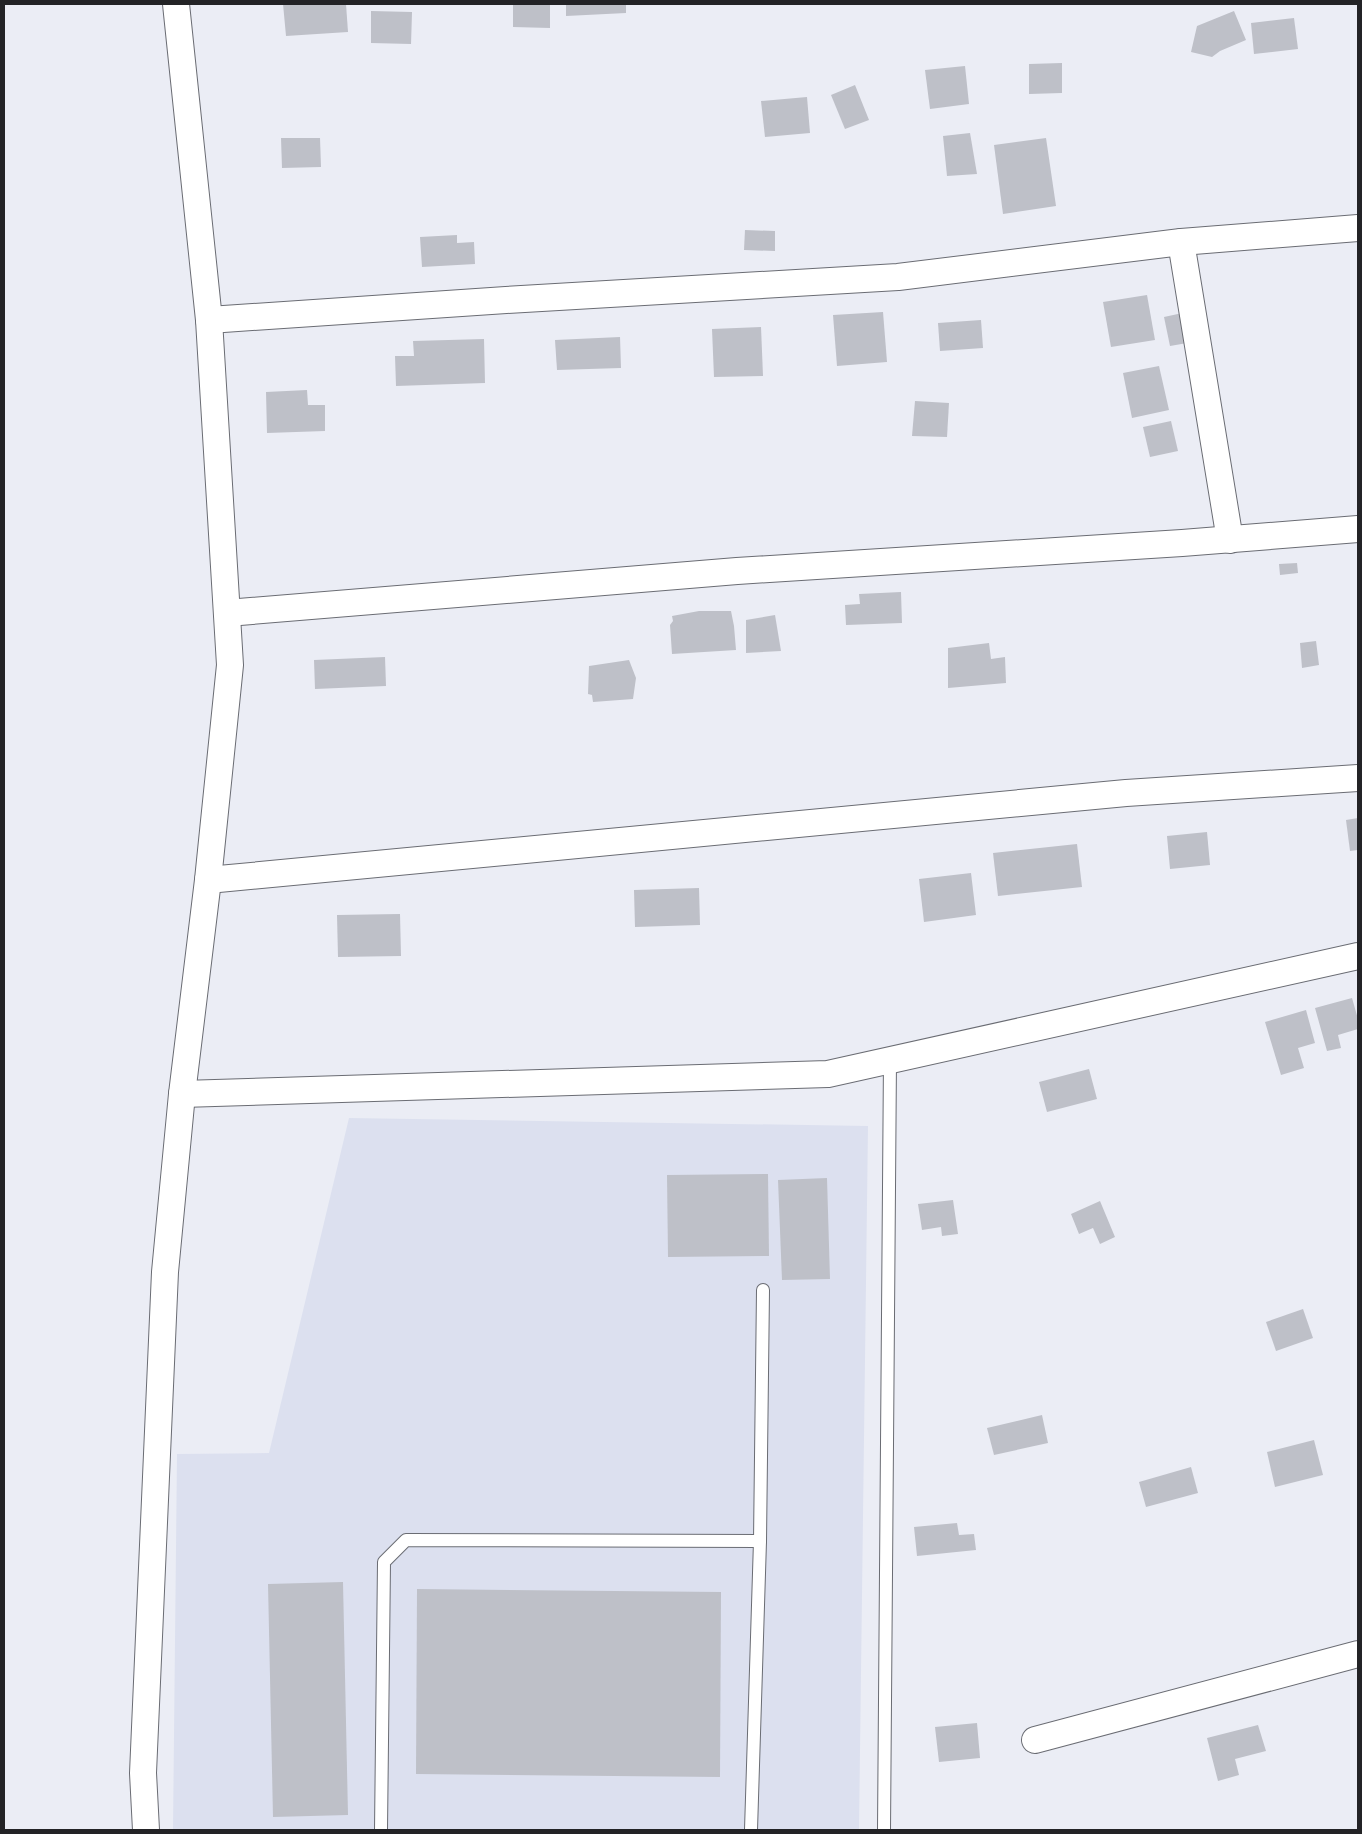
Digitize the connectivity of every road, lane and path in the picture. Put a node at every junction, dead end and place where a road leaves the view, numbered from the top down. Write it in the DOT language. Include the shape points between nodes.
graph roads {
  1 [pos="176,4"];
  2 [pos="1358,228"];
  3 [pos="1181,242"];
  4 [pos="209,320"];
  5 [pos="1358,529"];
  6 [pos="1230,540"];
  7 [pos="227,613"];
  8 [pos="1358,778"];
  9 [pos="208,880"];
  10 [pos="1358,956"];
  11 [pos="890,1059"];
  12 [pos="182,1094"];
  13 [pos="763,1290"];
  14 [pos="760,1541"];
  15 [pos="1358,1654"];
  16 [pos="1034,1740"];
  17 [pos="146,1830"];
  18 [pos="381,1830"];
  19 [pos="751,1830"];
  20 [pos="884,1830"];
  1 -- 4 [label="street"];
  2 -- 3 [label="street"];
  3 -- 4 [label="street" via="898,277"];
  3 -- 6 [label="street"];
  4 -- 7 [label="street"];
  5 -- 6 [label="street"];
  6 -- 7 [label="street" via="737,571"];
  7 -- 9 [label="street" via="230,665"];
  8 -- 9 [label="street" via="1126,793"];
  9 -- 12 [label="street"];
  10 -- 11 [label="street"];
  11 -- 12 [label="street" via="828,1074"];
  11 -- 20 [label="lane"];
  12 -- 17 [label="street" via="165,1272 143,1773"];
  13 -- 14 [label="lane"];
  14 -- 18 [label="lane" via="406,1540 384,1562"];
  14 -- 19 [label="lane"];
  15 -- 16 [label="street"];
}
